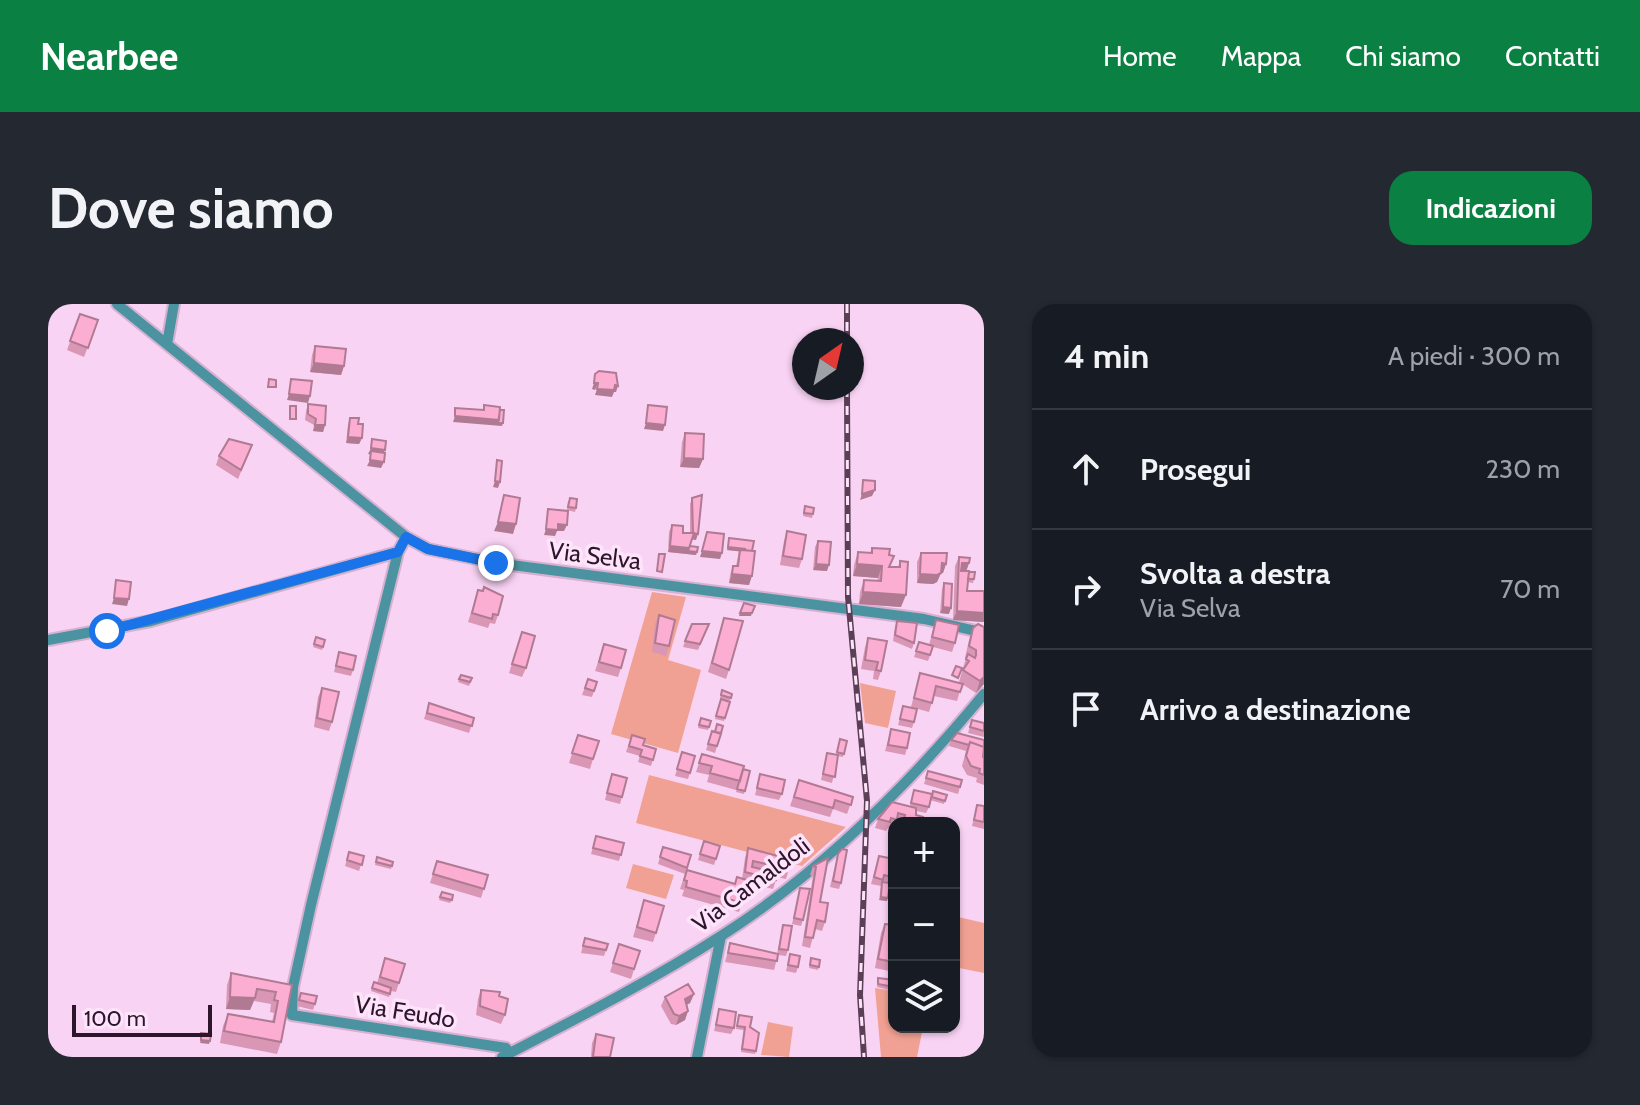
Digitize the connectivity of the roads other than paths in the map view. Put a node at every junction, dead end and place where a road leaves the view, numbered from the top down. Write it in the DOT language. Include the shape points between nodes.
graph roads {
  1 [pos="117,304"];
  2 [pos="174,304"];
  3 [pos="167,344"];
  4 [pos="406,537"];
  5 [pos="398,552"];
  6 [pos="984,633"];
  7 [pos="48,640"];
  8 [pos="984,694"];
  9 [pos="721,936"];
  10 [pos="506,1055"];
  11 [pos="697,1057"];
  1 -- 3 [label="street, Via Selva"];
  2 -- 3 [label="street"];
  3 -- 4 [label="street, Via Selva"];
  4 -- 5 [label="street"];
  4 -- 6 [label="street, Via Selva" via="428,549 496,563 924,619"];
  5 -- 7 [label="street" via="151,621"];
  5 -- 10 [label="street, Via Feudo" via="311,905 292,1015 506,1048"];
  8 -- 9 [label="street, Via Camaldoli" via="886,804"];
  9 -- 10 [label="street, Via Camaldoli"];
  9 -- 11 [label="street"];
}
